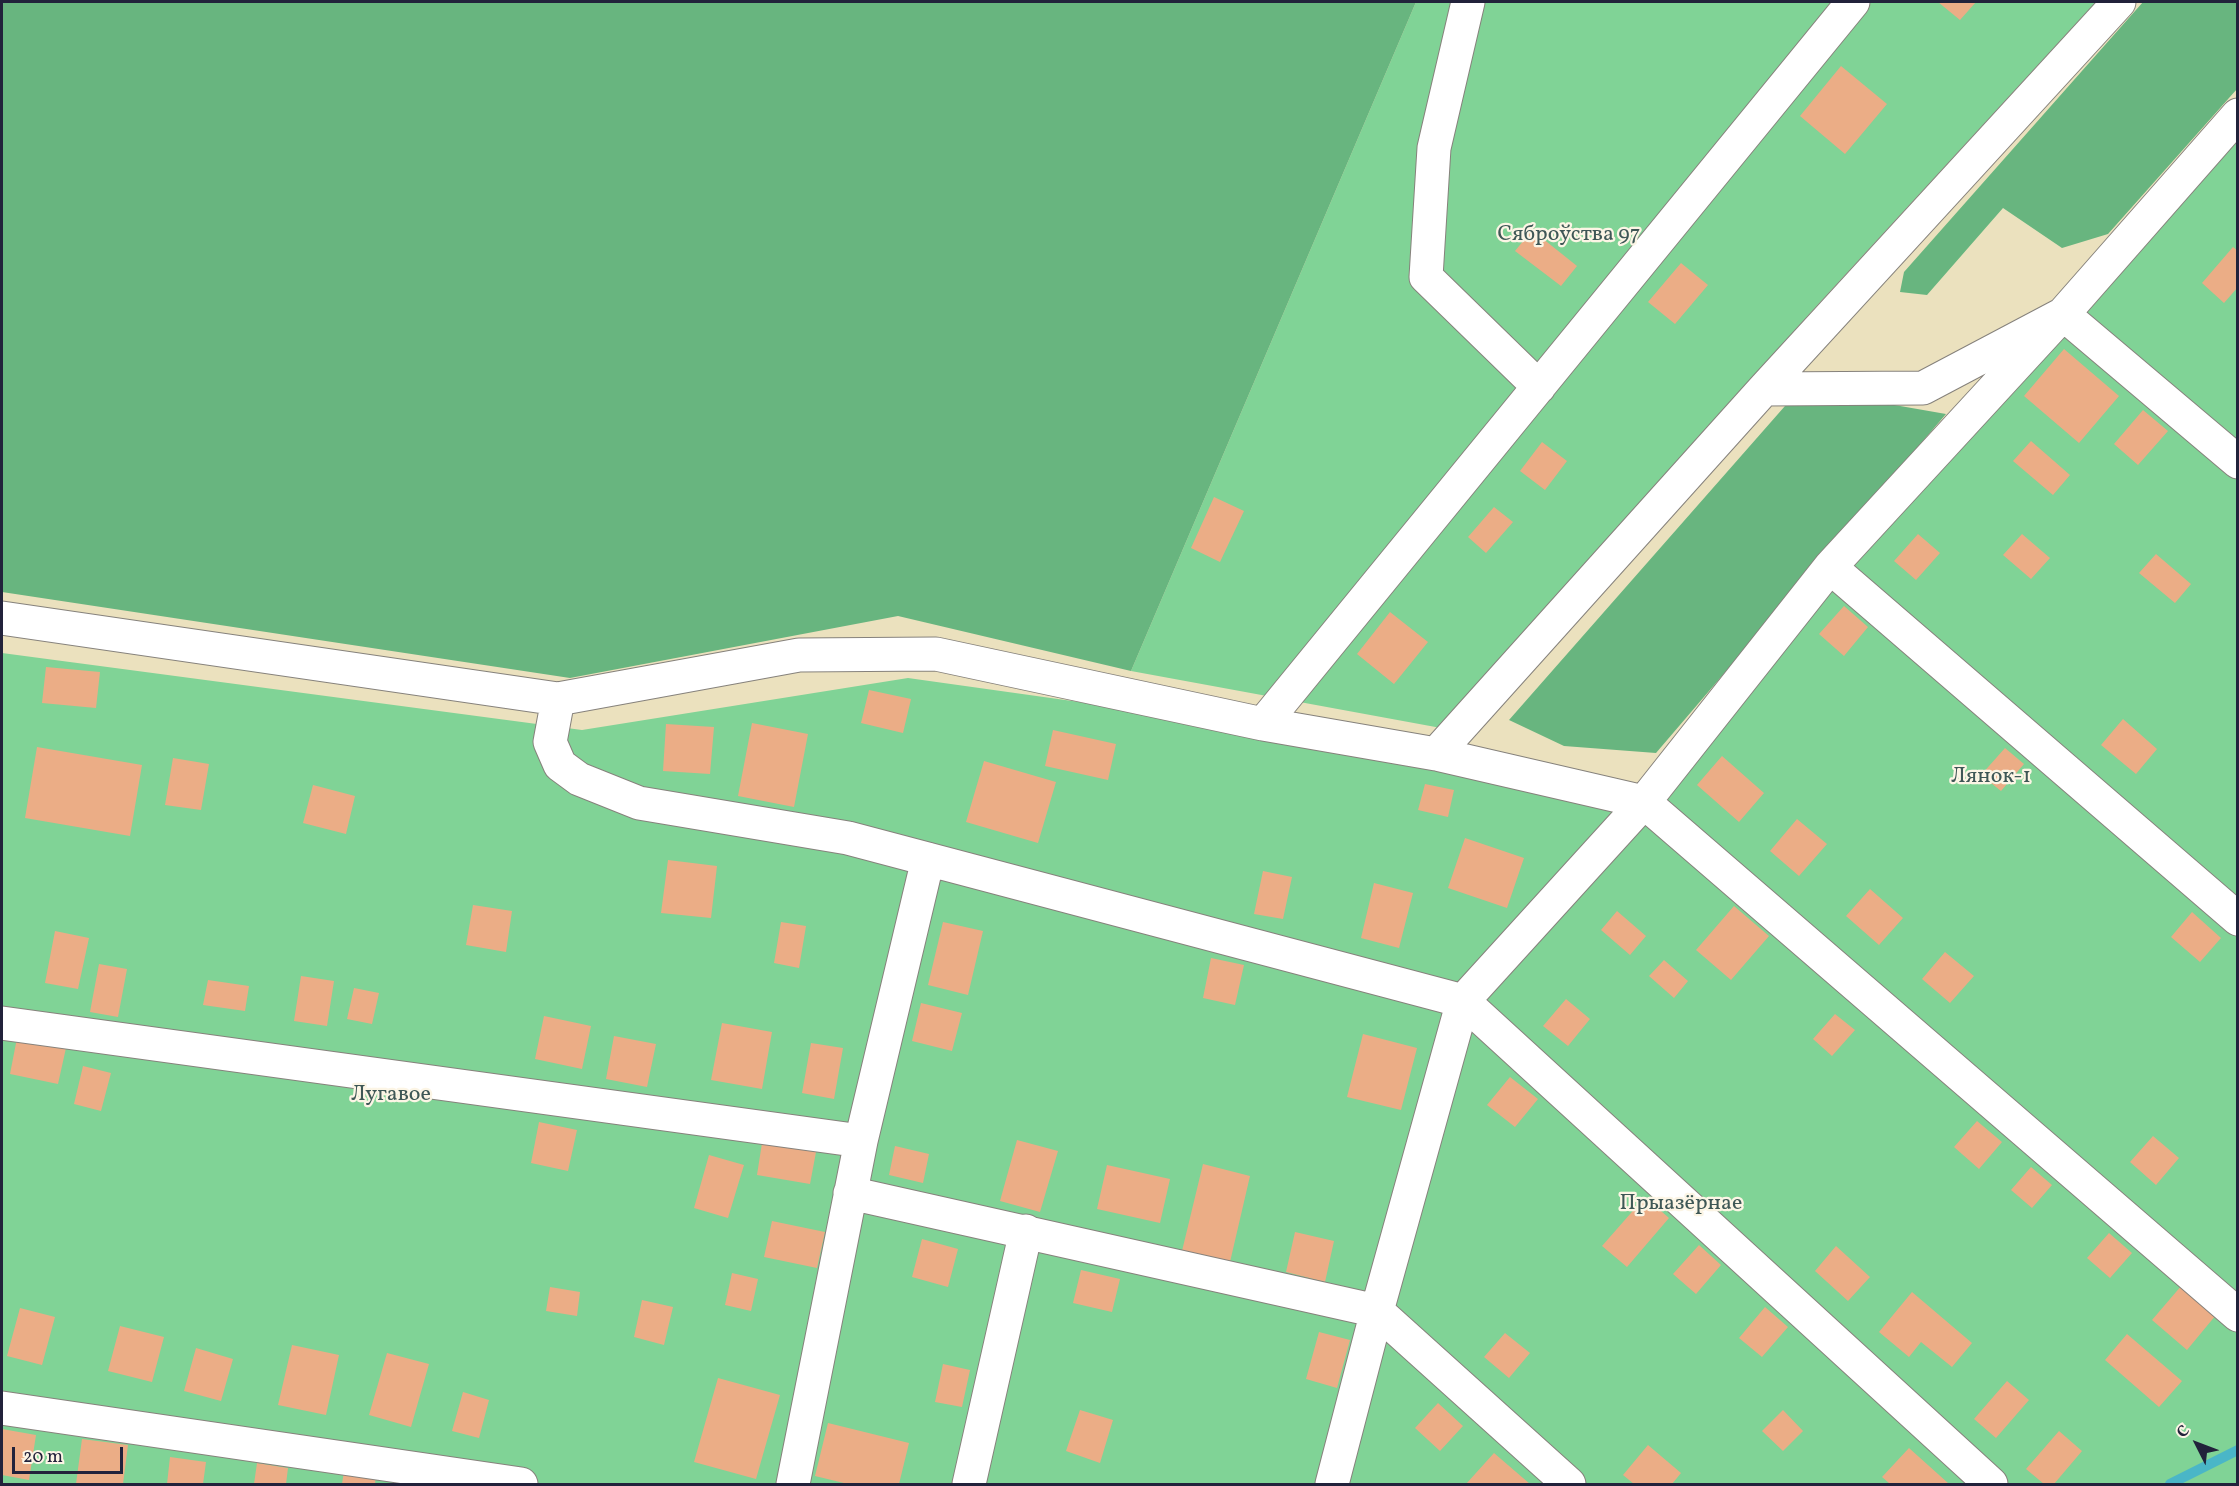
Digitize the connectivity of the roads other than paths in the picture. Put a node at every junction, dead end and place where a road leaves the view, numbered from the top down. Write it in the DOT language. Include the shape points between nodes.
graph roads {
  1 [pos="1468,2"];
  2 [pos="1853,2"];
  3 [pos="2119,2"];
  4 [pos="2238,115"];
  5 [pos="2063,314"];
  6 [pos="1539,387"];
  7 [pos="1764,389"];
  8 [pos="2238,462"];
  9 [pos="1830,567"];
  10 [pos="2,618"];
  11 [pos="558,699"];
  12 [pos="1263,724"];
  13 [pos="1436,754"];
  14 [pos="1644,802"];
  15 [pos="928,859"];
  16 [pos="2238,919"];
  17 [pos="1463,1001"];
  18 [pos="2,1023"];
  19 [pos="861,1140"];
  20 [pos="850,1193"];
  21 [pos="1026,1232"];
  22 [pos="1377,1311"];
  23 [pos="2238,1315"];
  24 [pos="2,1408"];
  25 [pos="521,1485"];
  26 [pos="793,1485"];
  27 [pos="969,1485"];
  28 [pos="1332,1485"];
  29 [pos="1569,1485"];
  30 [pos="1991,1485"];
  1 -- 6 [label="street" via="1434,148 1426,277"];
  2 -- 6 [label="street"];
  3 -- 7 [label="street"];
  4 -- 5 [label="street"];
  5 -- 7 [label="street" via="1923,388"];
  5 -- 8 [label="street"];
  5 -- 9 [label="street"];
  6 -- 12 [label="street"];
  7 -- 13 [label="street"];
  9 -- 14 [label="street"];
  9 -- 16 [label="street"];
  10 -- 11 [label="street"];
  11 -- 12 [label="street" via="799,655 936,654"];
  11 -- 15 [label="street" via="549,742 560,765 579,779 639,804 848,838"];
  12 -- 13 [label="street"];
  13 -- 14 [label="street"];
  14 -- 17 [label="street"];
  14 -- 23 [label="street"];
  15 -- 17 [label="street"];
  15 -- 19 [label="street"];
  17 -- 22 [label="street"];
  17 -- 30 [label="street"];
  18 -- 19 [label="street"];
  19 -- 20 [label="street"];
  20 -- 21 [label="street"];
  20 -- 26 [label="street"];
  21 -- 22 [label="street"];
  21 -- 27 [label="street"];
  22 -- 28 [label="street"];
  22 -- 29 [label="street"];
  24 -- 25 [label="street"];
}
